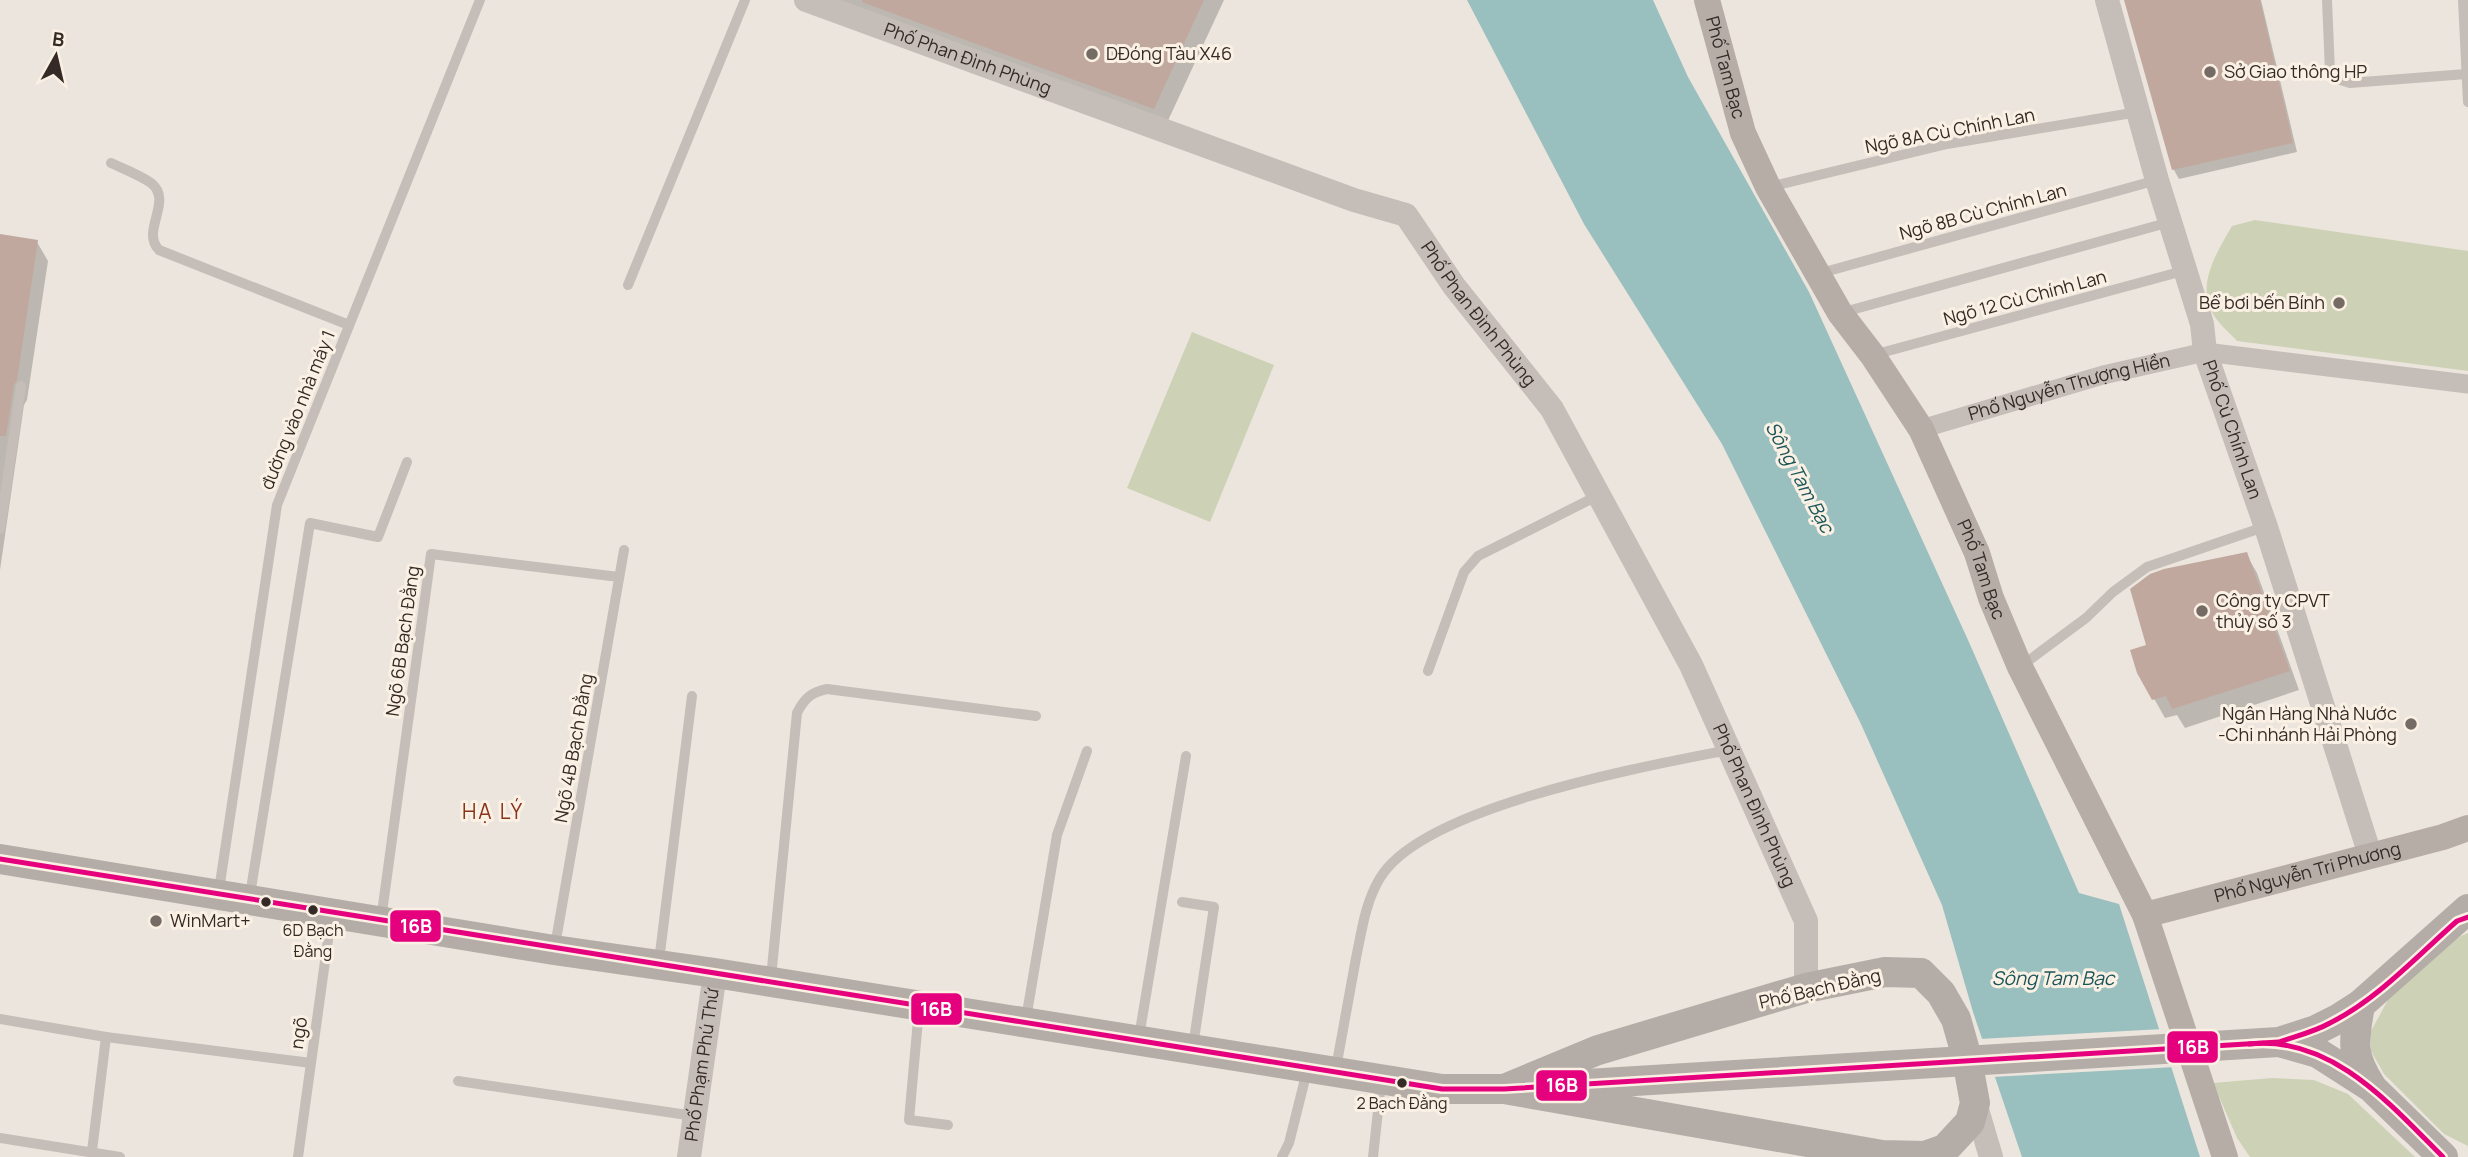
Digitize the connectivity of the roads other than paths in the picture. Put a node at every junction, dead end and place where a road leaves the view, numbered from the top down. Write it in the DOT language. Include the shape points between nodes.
graph roads {
  1 [pos="480,0"];
  2 [pos="745,0"];
  3 [pos="806,0"];
  4 [pos="1707,0"];
  5 [pos="2107,0"];
  6 [pos="2327,0"];
  7 [pos="2463,0"];
  8 [pos="2466,74"];
  9 [pos="2468,102"];
  10 [pos="2139,111"];
  11 [pos="111,163"];
  12 [pos="2157,180"];
  13 [pos="1768,187"];
  14 [pos="2170,221"];
  15 [pos="2186,270"];
  16 [pos="1817,274"];
  17 [pos="628,285"];
  18 [pos="1840,313"];
  19 [pos="349,325"];
  20 [pos="2206,352"];
  21 [pos="1873,356"];
  22 [pos="2468,384"];
  23 [pos="21,386"];
  24 [pos="1921,429"];
  25 [pos="408,462"];
  26 [pos="1599,495"];
  27 [pos="2266,527"];
  28 [pos="0,529"];
  29 [pos="624,550"];
  30 [pos="620,577"];
  31 [pos="2020,667"];
  32 [pos="1428,671"];
  33 [pos="692,696"];
  34 [pos="1036,716"];
  35 [pos="1729,750"];
  36 [pos="1087,751"];
  37 [pos="1186,756"];
  38 [pos="2468,828"];
  39 [pos="2443,837"];
  40 [pos="2468,852"];
  41 [pos="2370,855"];
  42 [pos="0,859"];
  43 [pos="219,894"];
  44 [pos="249,899"];
  45 [pos="1182,902"];
  46 [pos="331,914"];
  47 [pos="2146,915"];
  48 [pos="2464,916"];
  49 [pos="381,921"];
  50 [pos="554,950"];
  51 [pos="658,965"];
  52 [pos="715,972"];
  53 [pos="771,982"];
  54 [pos="1806,988"];
  55 [pos="919,1005"];
  56 [pos="2360,1005"];
  57 [pos="0,1019"];
  58 [pos="1026,1023"];
  59 [pos="106,1037"];
  60 [pos="1138,1041"];
  61 [pos="2279,1042"];
  62 [pos="1192,1050"];
  63 [pos="311,1063"];
  64 [pos="1321,1070"];
  65 [pos="1381,1079"];
  66 [pos="458,1081"];
  67 [pos="2371,1087"];
  68 [pos="1504,1089"];
  69 [pos="1975,1103"];
  70 [pos="695,1116"];
  71 [pos="948,1125"];
  72 [pos="0,1138"];
  73 [pos="92,1152"];
  74 [pos="1882,1156"];
  75 [pos="120,1157"];
  76 [pos="298,1157"];
  77 [pos="689,1157"];
  78 [pos="1282,1157"];
  79 [pos="1373,1157"];
  80 [pos="1991,1157"];
  81 [pos="2225,1157"];
  82 [pos="2443,1157"];
  1 -- 19 [label="lane, đường vào nhà máy 1"];
  2 -- 17 [label="lane"];
  3 -- 26 [label="street, Phố Phan Đình Phùng" via="1406,215 1454,286 1552,409"];
  4 -- 13 [label="main road, Phố Tam Bạc" via="1743,133"];
  5 -- 10 [label="street, Phố Cù Chính Lan"];
  6 -- 8 [label="lane" via="2334,78 2350,83"];
  7 -- 8 [label="lane"];
  8 -- 9 [label="lane"];
  10 -- 12 [label="street, Phố Cù Chính Lan"];
  10 -- 13 [label="lane, Ngõ 8A Cù Chính Lan" via="1947,145"];
  11 -- 19 [label="lane" via="158,191 152,234 159,250"];
  12 -- 14 [label="street, Phố Cù Chính Lan"];
  12 -- 16 [label="lane, Ngõ 8B Cù Chính Lan"];
  13 -- 16 [label="main road, Phố Tam Bạc"];
  14 -- 15 [label="street, Phố Cù Chính Lan"];
  14 -- 18 [label="lane"];
  15 -- 20 [label="street, Phố Cù Chính Lan"];
  15 -- 21 [label="lane, Ngõ 12 Cù Chính Lan"];
  16 -- 18 [label="main road, Phố Tam Bạc"];
  18 -- 21 [label="main road, Phố Tam Bạc"];
  19 -- 43 [label="lane, đường vào nhà máy 1" via="276,505"];
  20 -- 22 [label="street, Phố Nguyễn Thượng Hiền"];
  20 -- 24 [label="street, Phố Nguyễn Thượng Hiền" via="2103,375"];
  20 -- 27 [label="street, Phố Cù Chính Lan"];
  21 -- 24 [label="main road, Phố Tam Bạc"];
  23 -- 28 [label="lane"];
  24 -- 31 [label="main road, Phố Tam Bạc" via="1977,553"];
  25 -- 44 [label="lane" via="378,537 310,523"];
  26 -- 32 [label="lane" via="1470,563"];
  26 -- 35 [label="street, Phố Phan Đình Phùng" via="1691,666"];
  27 -- 31 [label="lane" via="2147,567"];
  27 -- 41 [label="street, Phố Cù Chính Lan"];
  29 -- 30 [label="lane, Ngõ 4B Bạch Đằng"];
  30 -- 49 [label="lane, Ngõ 6B Bạch Đằng" via="431,554"];
  30 -- 50 [label="lane, Ngõ 4B Bạch Đằng"];
  31 -- 47 [label="main road, Phố Tam Bạc"];
  33 -- 51 [label="lane"];
  34 -- 53 [label="lane" via="827,689 803,701 797,713"];
  35 -- 54 [label="street, Phố Phan Đình Phùng" via="1806,921"];
  35 -- 64 [label="lane" via="1621,772 1489,808 1413,844 1382,875 1368,902"];
  36 -- 58 [label="lane" via="1057,835"];
  37 -- 60 [label="lane"];
  38 -- 39 [label="main road, Phố Nguyễn Tri Phương"];
  39 -- 40 [label="main road"];
  39 -- 41 [label="main road, Phố Nguyễn Tri Phương"];
  41 -- 47 [label="main road, Phố Nguyễn Tri Phương"];
  42 -- 43 [label="main road, Phố Bạch Đằng"];
  43 -- 44 [label="main road, Phố Bạch Đằng"];
  44 -- 46 [label="main road, Phố Bạch Đằng"];
  45 -- 62 [label="lane" via="1214,907"];
  46 -- 49 [label="main road, Phố Bạch Đằng"];
  46 -- 63 [label="lane, ngõ"];
  47 -- 81 [label="main road, Phố Tam Bạc"];
  48 -- 56 [label="main road"];
  49 -- 50 [label="main road, Phố Bạch Đằng"];
  50 -- 51 [label="main road, Phố Bạch Đằng"];
  51 -- 52 [label="main road, Phố Bạch Đằng"];
  52 -- 53 [label="main road, Phố Bạch Đằng"];
  52 -- 70 [label="street, Phố Phạm Phú Thứ"];
  53 -- 55 [label="main road, Phố Bạch Đằng"];
  54 -- 68 [label="main road, Phố Bạch Đằng" via="1598,1050"];
  54 -- 69 [label="main road, Phố Bạch Đằng" via="1885,972 1921,973 1941,993 1956,1019"];
  55 -- 58 [label="main road, Phố Bạch Đằng"];
  55 -- 71 [label="lane" via="909,1120"];
  56 -- 61 [label="main road" via="2316,1030"];
  56 -- 67 [label="main road" via="2354,1048 2357,1065"];
  57 -- 59 [label="lane"];
  58 -- 60 [label="main road, Phố Bạch Đằng"];
  59 -- 63 [label="lane"];
  59 -- 73 [label="lane"];
  60 -- 62 [label="main road, Phố Bạch Đằng"];
  61 -- 67 [label="main road" via="2318,1054"];
  61 -- 68 [label="main road, Phố Bạch Đằng"];
  62 -- 64 [label="main road, Phố Bạch Đằng"];
  63 -- 76 [label="lane, ngõ"];
  64 -- 65 [label="main road, Phố Bạch Đằng"];
  64 -- 78 [label="lane"];
  65 -- 68 [label="main road, Phố Bạch Đằng" via="1442,1089"];
  65 -- 79 [label="lane"];
  66 -- 70 [label="lane"];
  67 -- 82 [label="main road"];
  68 -- 74 [label="main road, Phố Bạch Đằng"];
  69 -- 74 [label="main road, Phố Bạch Đằng" via="1970,1122 1945,1149 1925,1156"];
  69 -- 80 [label="street"];
  70 -- 77 [label="street, Phố Phạm Phú Thứ"];
  72 -- 73 [label="lane"];
  73 -- 75 [label="lane"];
}
